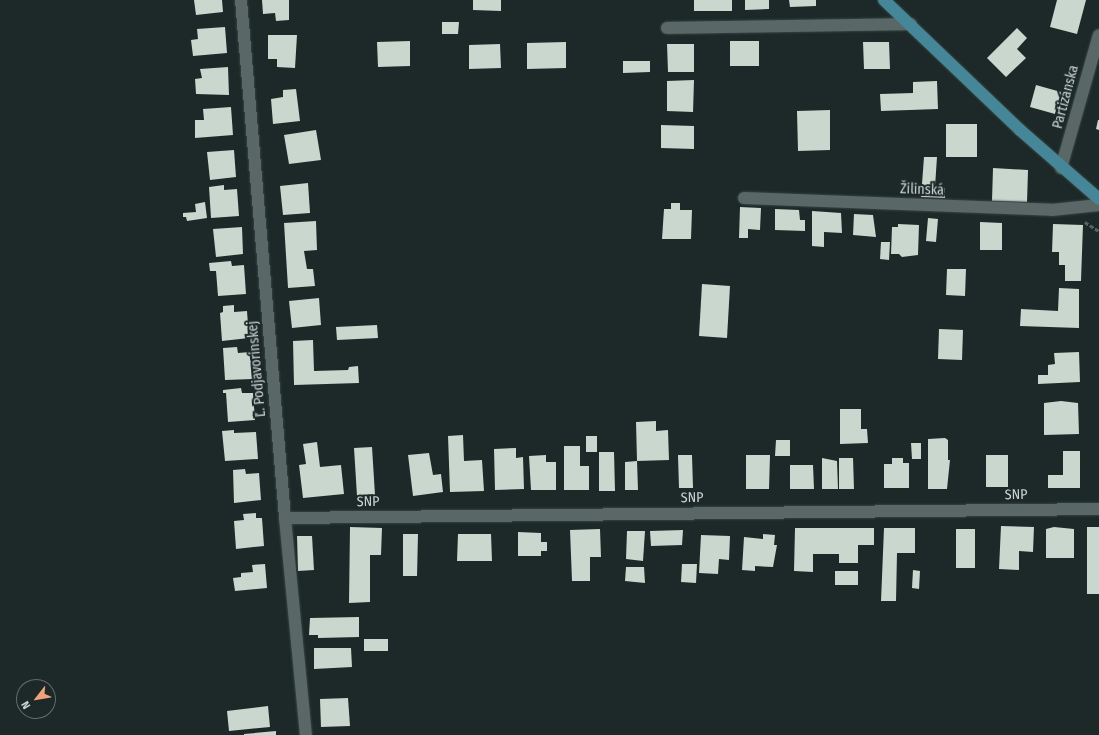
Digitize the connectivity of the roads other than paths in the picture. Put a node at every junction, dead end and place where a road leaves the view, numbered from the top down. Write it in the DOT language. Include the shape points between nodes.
graph roads {
  1 [pos="241,0"];
  2 [pos="884,0"];
  3 [pos="911,24"];
  4 [pos="667,28"];
  5 [pos="1099,35"];
  6 [pos="1061,168"];
  7 [pos="744,198"];
  8 [pos="1099,199"];
  9 [pos="1099,205"];
  10 [pos="1099,509"];
  11 [pos="285,518"];
  12 [pos="306,735"];
  1 -- 11 [label="street, Ľ. Podjavorinskej"];
  2 -- 3 [label="main road"];
  3 -- 4 [label="street"];
  3 -- 6 [label="main road"];
  5 -- 6 [label="street, Partizánska"];
  6 -- 8 [label="main road"];
  7 -- 9 [label="street, Žilinská" via="1052,210"];
  10 -- 11 [label="street, SNP"];
  11 -- 12 [label="street, Ľ. Podjavorinskej"];
}
